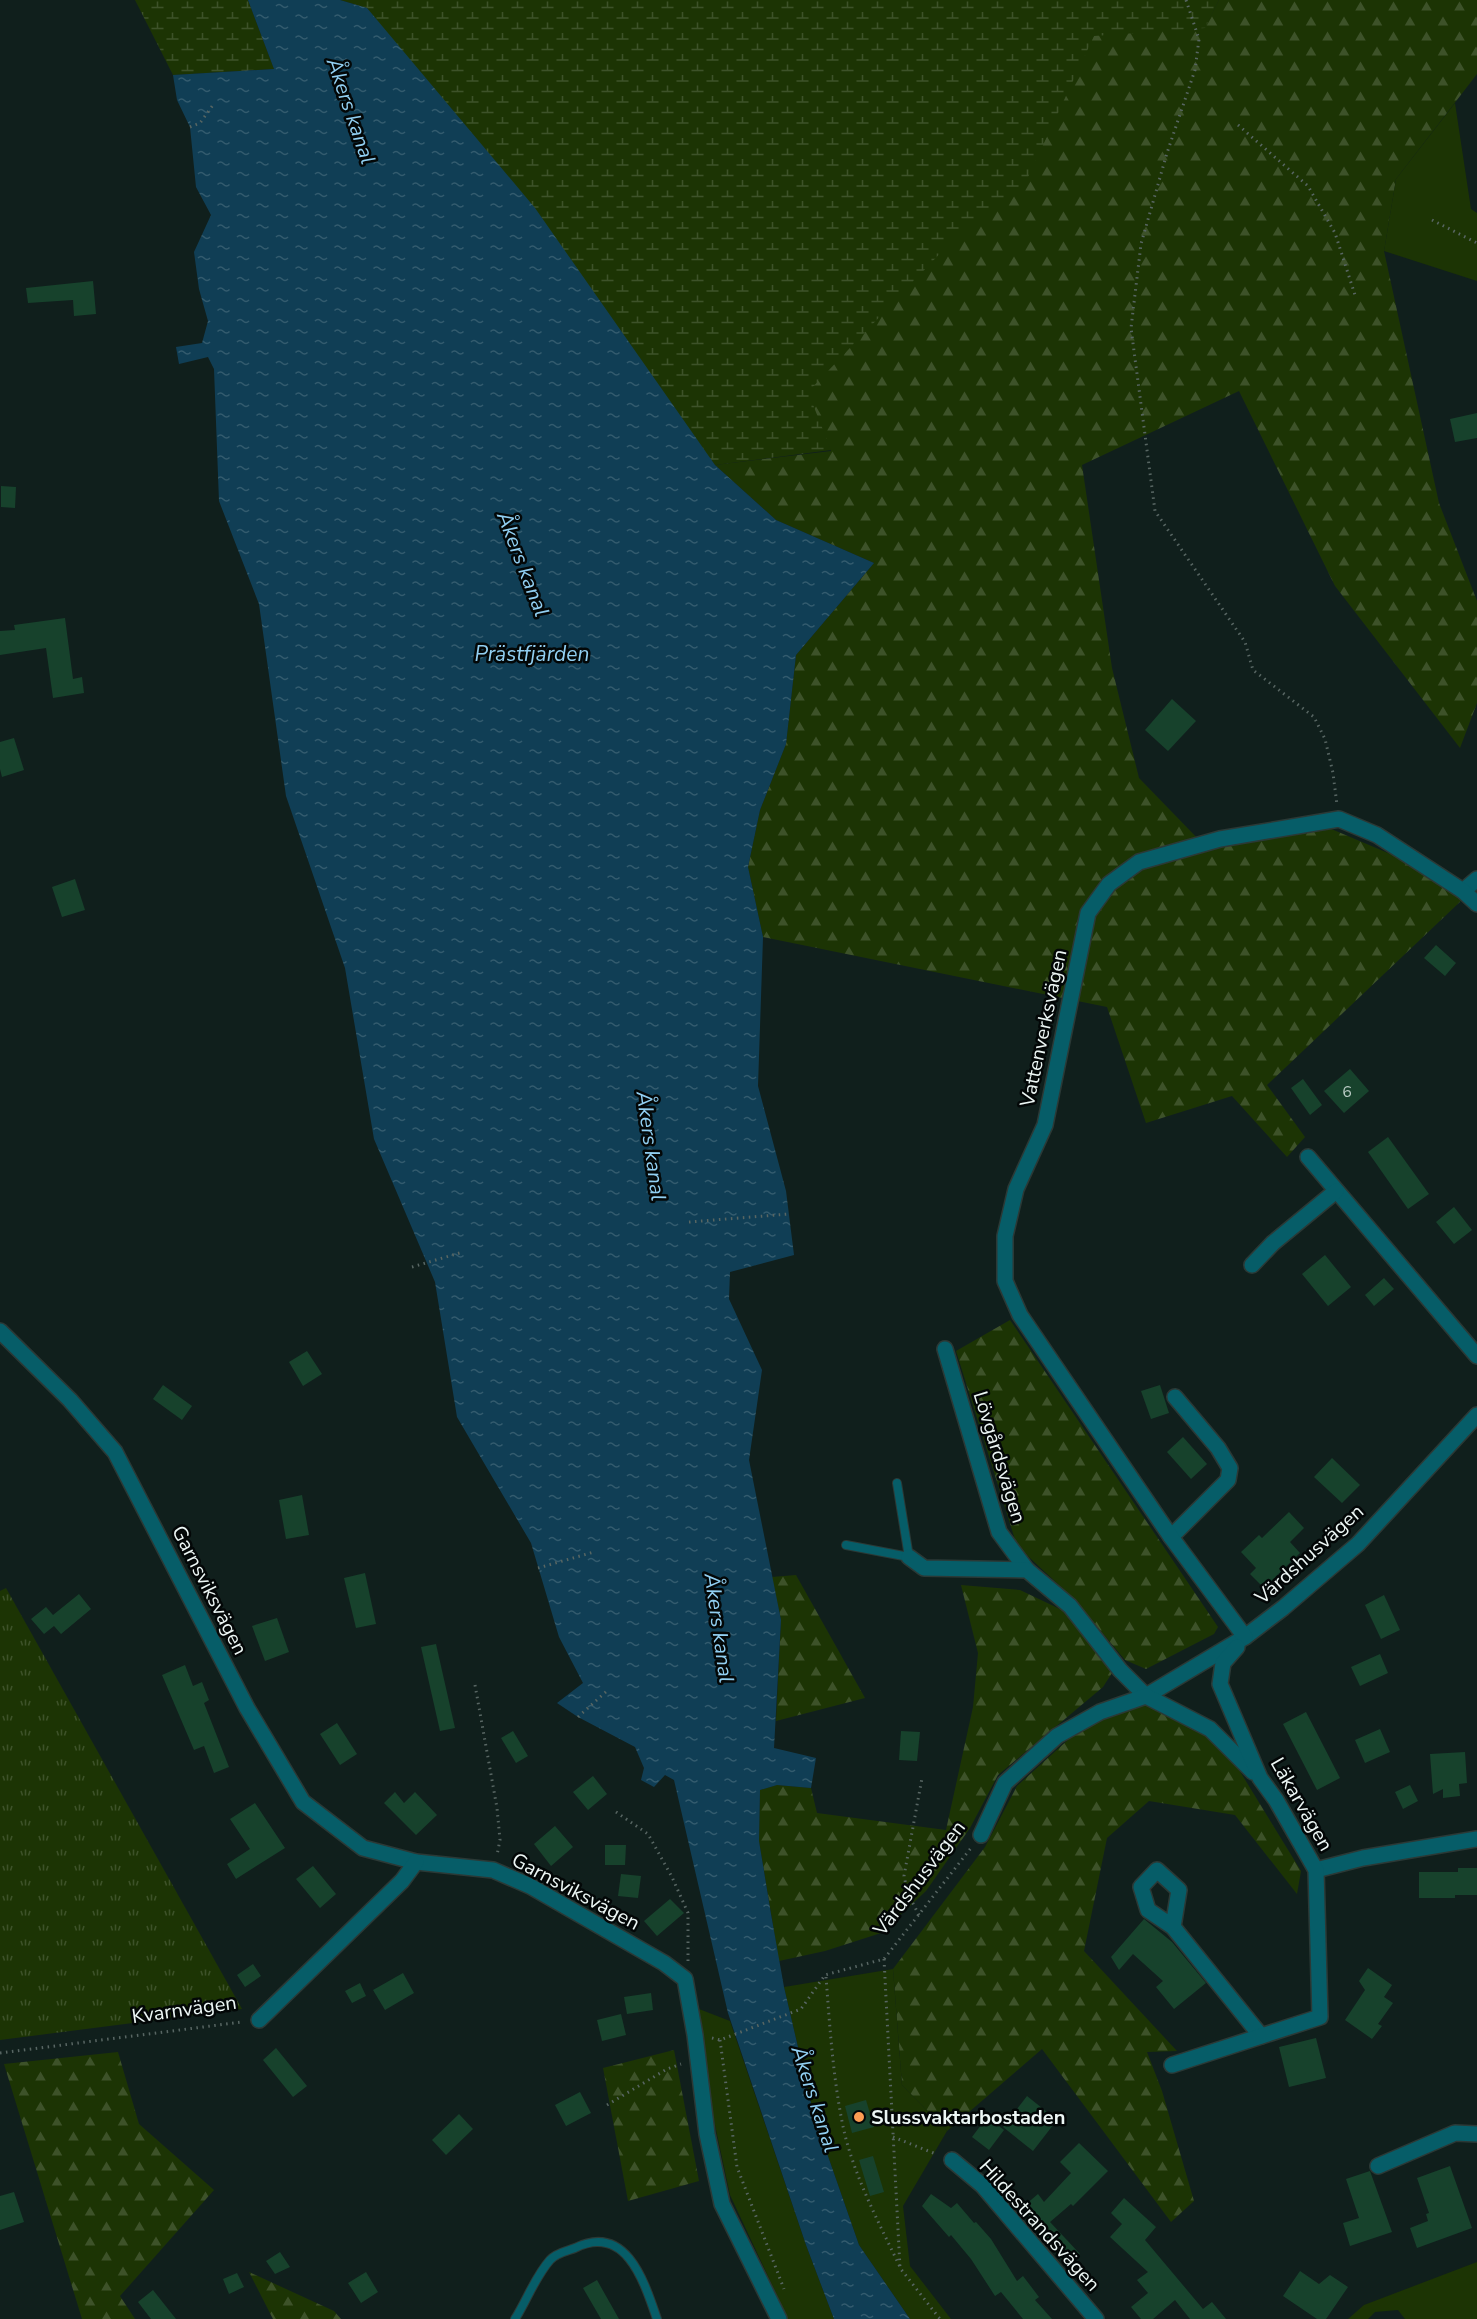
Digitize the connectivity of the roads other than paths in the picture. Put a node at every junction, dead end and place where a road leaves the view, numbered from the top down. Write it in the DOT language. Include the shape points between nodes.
graph roads {
  1 [pos="1477,879"];
  2 [pos="1463,891"];
  3 [pos="1477,904"];
  4 [pos="1308,1157"];
  5 [pos="1336,1191"];
  6 [pos="1252,1266"];
  7 [pos="0,1331"];
  8 [pos="945,1349"];
  9 [pos="1477,1356"];
  10 [pos="1175,1398"];
  11 [pos="1477,1415"];
  12 [pos="897,1484"];
  13 [pos="1171,1537"];
  14 [pos="846,1545"];
  15 [pos="909,1557"];
  16 [pos="1027,1570"];
  17 [pos="1245,1637"];
  18 [pos="1146,1696"];
  19 [pos="1260,1778"];
  20 [pos="981,1835"];
  21 [pos="1477,1839"];
  22 [pos="416,1862"];
  23 [pos="1316,1870"];
  24 [pos="1173,1927"];
  25 [pos="259,2020"];
  26 [pos="1261,2036"];
  27 [pos="1172,2065"];
  28 [pos="1477,2134"];
  29 [pos="952,2160"];
  30 [pos="1378,2166"];
  31 [pos="515,2319"];
  32 [pos="657,2319"];
  33 [pos="779,2319"];
  34 [pos="1096,2319"];
  1 -- 2 [label="street"];
  2 -- 3 [label="street"];
  2 -- 13 [label="street, Vattenverksvägen" via="1377,835 1339,819 1220,839 1139,862 1109,884 1088,913 1045,1125 1016,1190 1005,1236 1005,1281 1020,1315"];
  4 -- 5 [label="street"];
  5 -- 6 [label="street" via="1273,1243"];
  5 -- 9 [label="street"];
  7 -- 22 [label="street, Garnsviksvägen" via="70,1400 115,1452 247,1708 303,1802 363,1848"];
  8 -- 16 [label="street, Lövgårdsvägen" via="999,1532"];
  10 -- 13 [label="street" via="1230,1468 1228,1480"];
  11 -- 17 [label="street, Värdshusvägen" via="1358,1544"];
  12 -- 15 [label="lane"];
  13 -- 17 [label="street, Vattenverksvägen"];
  14 -- 15 [label="lane"];
  15 -- 16 [label="street" via="924,1568"];
  16 -- 18 [label="street, Lövgårdsvägen" via="1070,1606 1120,1670"];
  17 -- 18 [label="street, Värdshusvägen"];
  17 -- 19 [label="street, Läkarvägen" via="1223,1663 1220,1684"];
  18 -- 19 [label="street" via="1210,1729"];
  18 -- 20 [label="street, Värdshusvägen" via="1100,1712 1057,1736 1005,1783"];
  19 -- 23 [label="street, Läkarvägen"];
  21 -- 23 [label="street"];
  22 -- 25 [label="street, Kvarnvägen" via="402,1881"];
  22 -- 33 [label="street, Garnsviksvägen" via="493,1870 530,1886 685,1979 707,2134 722,2204"];
  23 -- 26 [label="street, Läkarvägen" via="1320,2017"];
  24 -- 26 [label="street"];
  26 -- 27 [label="street, Läkarvägen"];
  28 -- 30 [label="street" via="1455,2133"];
  29 -- 34 [label="street, Hildestrandsvägen" via="982,2185"];
  31 -- 32 [label="lane" via="552,2257 589,2241 617,2245 645,2282"];
}
